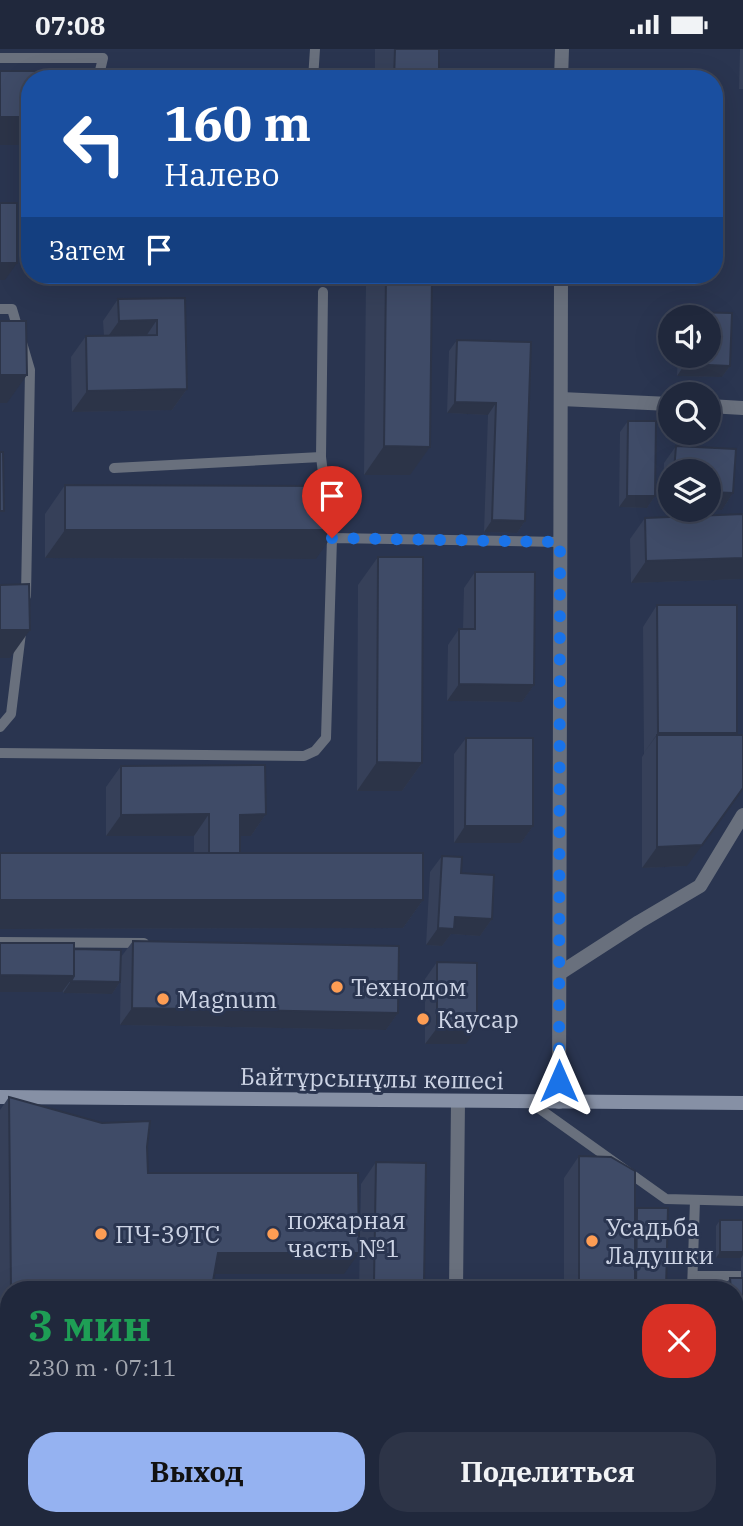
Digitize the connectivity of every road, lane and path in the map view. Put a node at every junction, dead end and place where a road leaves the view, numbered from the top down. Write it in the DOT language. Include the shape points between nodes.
graph roads {
  1 [pos="315,49"];
  2 [pos="562,49"];
  3 [pos="103,53"];
  4 [pos="0,58"];
  5 [pos="314,70"];
  6 [pos="561,70"];
  7 [pos="561,284"];
  8 [pos="323,292"];
  9 [pos="0,309"];
  10 [pos="561,399"];
  11 [pos="658,403"];
  12 [pos="721,407"];
  13 [pos="743,408"];
  14 [pos="321,457"];
  15 [pos="114,468"];
  16 [pos="328,511"];
  17 [pos="330,525"];
  18 [pos="332,538"];
  19 [pos="560,542"];
  20 [pos="24,607"];
  21 [pos="23,620"];
  22 [pos="0,727"];
  23 [pos="0,753"];
  24 [pos="743,815"];
  25 [pos="0,942"];
  26 [pos="150,943"];
  27 [pos="560,973"];
  28 [pos="0,1097"];
  29 [pos="458,1101"];
  30 [pos="530,1102"];
  31 [pos="559,1102"];
  32 [pos="743,1104"];
  33 [pos="695,1200"];
  34 [pos="743,1201"];
  35 [pos="693,1276"];
  36 [pos="741,1276"];
  37 [pos="456,1281"];
  38 [pos="693,1281"];
  1 -- 5 [label="lane"];
  2 -- 6 [label="street"];
  3 -- 4 [label="lane"];
  7 -- 10 [label="street"];
  8 -- 14 [label="lane"];
  9 -- 20 [label="lane" via="12,309 30,370"];
  10 -- 11 [label="street"];
  10 -- 19 [label="street"];
  12 -- 13 [label="street"];
  14 -- 15 [label="lane"];
  14 -- 16 [label="lane"];
  17 -- 18 [label="lane"];
  18 -- 19 [label="lane"];
  18 -- 23 [label="lane" via="326,738 315,751 304,756"];
  19 -- 27 [label="street"];
  21 -- 22 [label="lane" via="11,714"];
  24 -- 27 [label="street" via="700,886"];
  25 -- 26 [label="lane"];
  27 -- 31 [label="street"];
  28 -- 29 [label="main road, Байтұрсынұлы көшесі"];
  29 -- 30 [label="main road, Байтұрсынұлы көшесі"];
  29 -- 37 [label="street"];
  30 -- 31 [label="main road, Байтұрсынұлы көшесі"];
  30 -- 33 [label="lane" via="666,1199"];
  31 -- 32 [label="main road, Байтұрсынұлы көшесі"];
  33 -- 34 [label="lane"];
  33 -- 35 [label="lane"];
  35 -- 36 [label="lane"];
  35 -- 38 [label="lane"];
}
